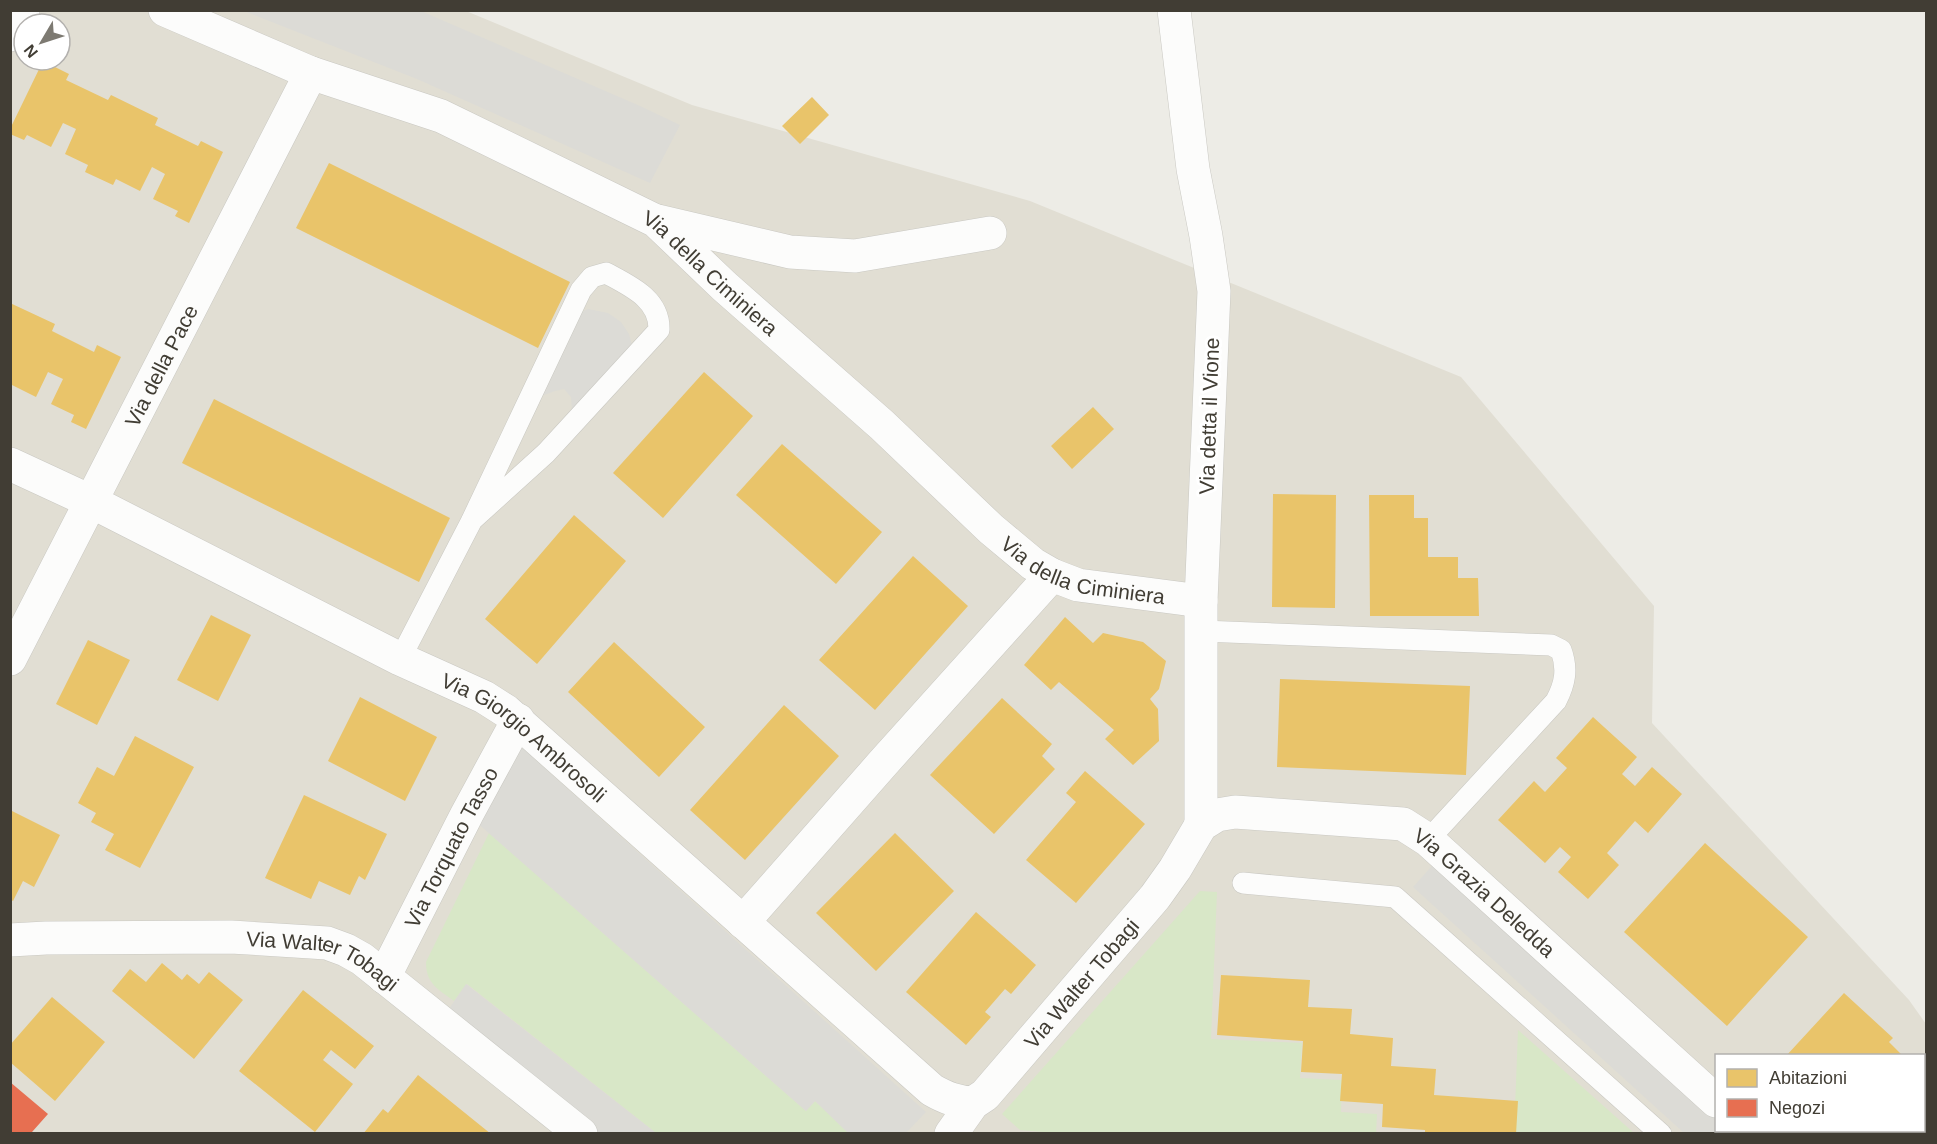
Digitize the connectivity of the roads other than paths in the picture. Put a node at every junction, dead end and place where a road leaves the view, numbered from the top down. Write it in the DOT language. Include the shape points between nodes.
graph roads {
  1 [pos="23,10"];
  2 [pos="165,10"];
  3 [pos="1174,10"];
  4 [pos="10,35"];
  5 [pos="311,74"];
  6 [pos="656,221"];
  7 [pos="990,233"];
  8 [pos="10,464"];
  9 [pos="92,502"];
  10 [pos="472,520"];
  11 [pos="1052,575"];
  12 [pos="1202,616"];
  13 [pos="400,658"];
  14 [pos="10,659"];
  15 [pos="518,720"];
  16 [pos="1201,825"];
  17 [pos="1428,840"];
  18 [pos="1243,883"];
  19 [pos="743,922"];
  20 [pos="10,940"];
  21 [pos="384,976"];
  22 [pos="1715,1100"];
  23 [pos="973,1103"];
  24 [pos="581,1134"];
  25 [pos="951,1134"];
  26 [pos="1660,1134"];
  1 -- 4 [label="street"];
  2 -- 5 [label="street, Via della Ciminiera"];
  3 -- 12 [label="street, Via detta il Vione" via="1193,169 1214,291"];
  5 -- 6 [label="street, Via della Ciminiera" via="441,116"];
  5 -- 9 [label="street, Via della Pace"];
  6 -- 7 [label="street" via="790,252 855,255"];
  6 -- 11 [label="street, Via della Ciminiera" via="991,529"];
  8 -- 9 [label="street, Via Giorgio Ambrosoli"];
  9 -- 13 [label="street, Via Giorgio Ambrosoli"];
  9 -- 14 [label="street, Via della Pace"];
  10 -- 10 [label="lane" via="546,453 659,330 660,319 652,304 634,288 606,273 592,277 581,290"];
  10 -- 13 [label="lane"];
  11 -- 12 [label="street, Via della Ciminiera"];
  11 -- 19 [label="street"];
  12 -- 16 [label="street, Via detta il Vione"];
  12 -- 17 [label="lane" via="1551,645 1561,650 1564,686 1556,701"];
  13 -- 15 [label="street, Via Giorgio Ambrosoli" via="484,697"];
  15 -- 19 [label="street, Via Giorgio Ambrosoli"];
  15 -- 21 [label="street, Via Torquato Tasso"];
  16 -- 17 [label="street, Via Grazia Deledda" via="1216,814 1269,814 1403,824"];
  16 -- 23 [label="street, Via Walter Tobagi" via="1155,897 985,1095"];
  17 -- 22 [label="street, Via Grazia Deledda"];
  18 -- 26 [label="lane" via="1395,897"];
  19 -- 23 [label="street, Via Giorgio Ambrosoli" via="932,1090 945,1098"];
  20 -- 21 [label="street, Via Walter Tobagi" via="231,937 327,944 346,950"];
  21 -- 24 [label="street, Via Walter Tobagi"];
  23 -- 25 [label="street, Via Walter Tobagi"];
}
